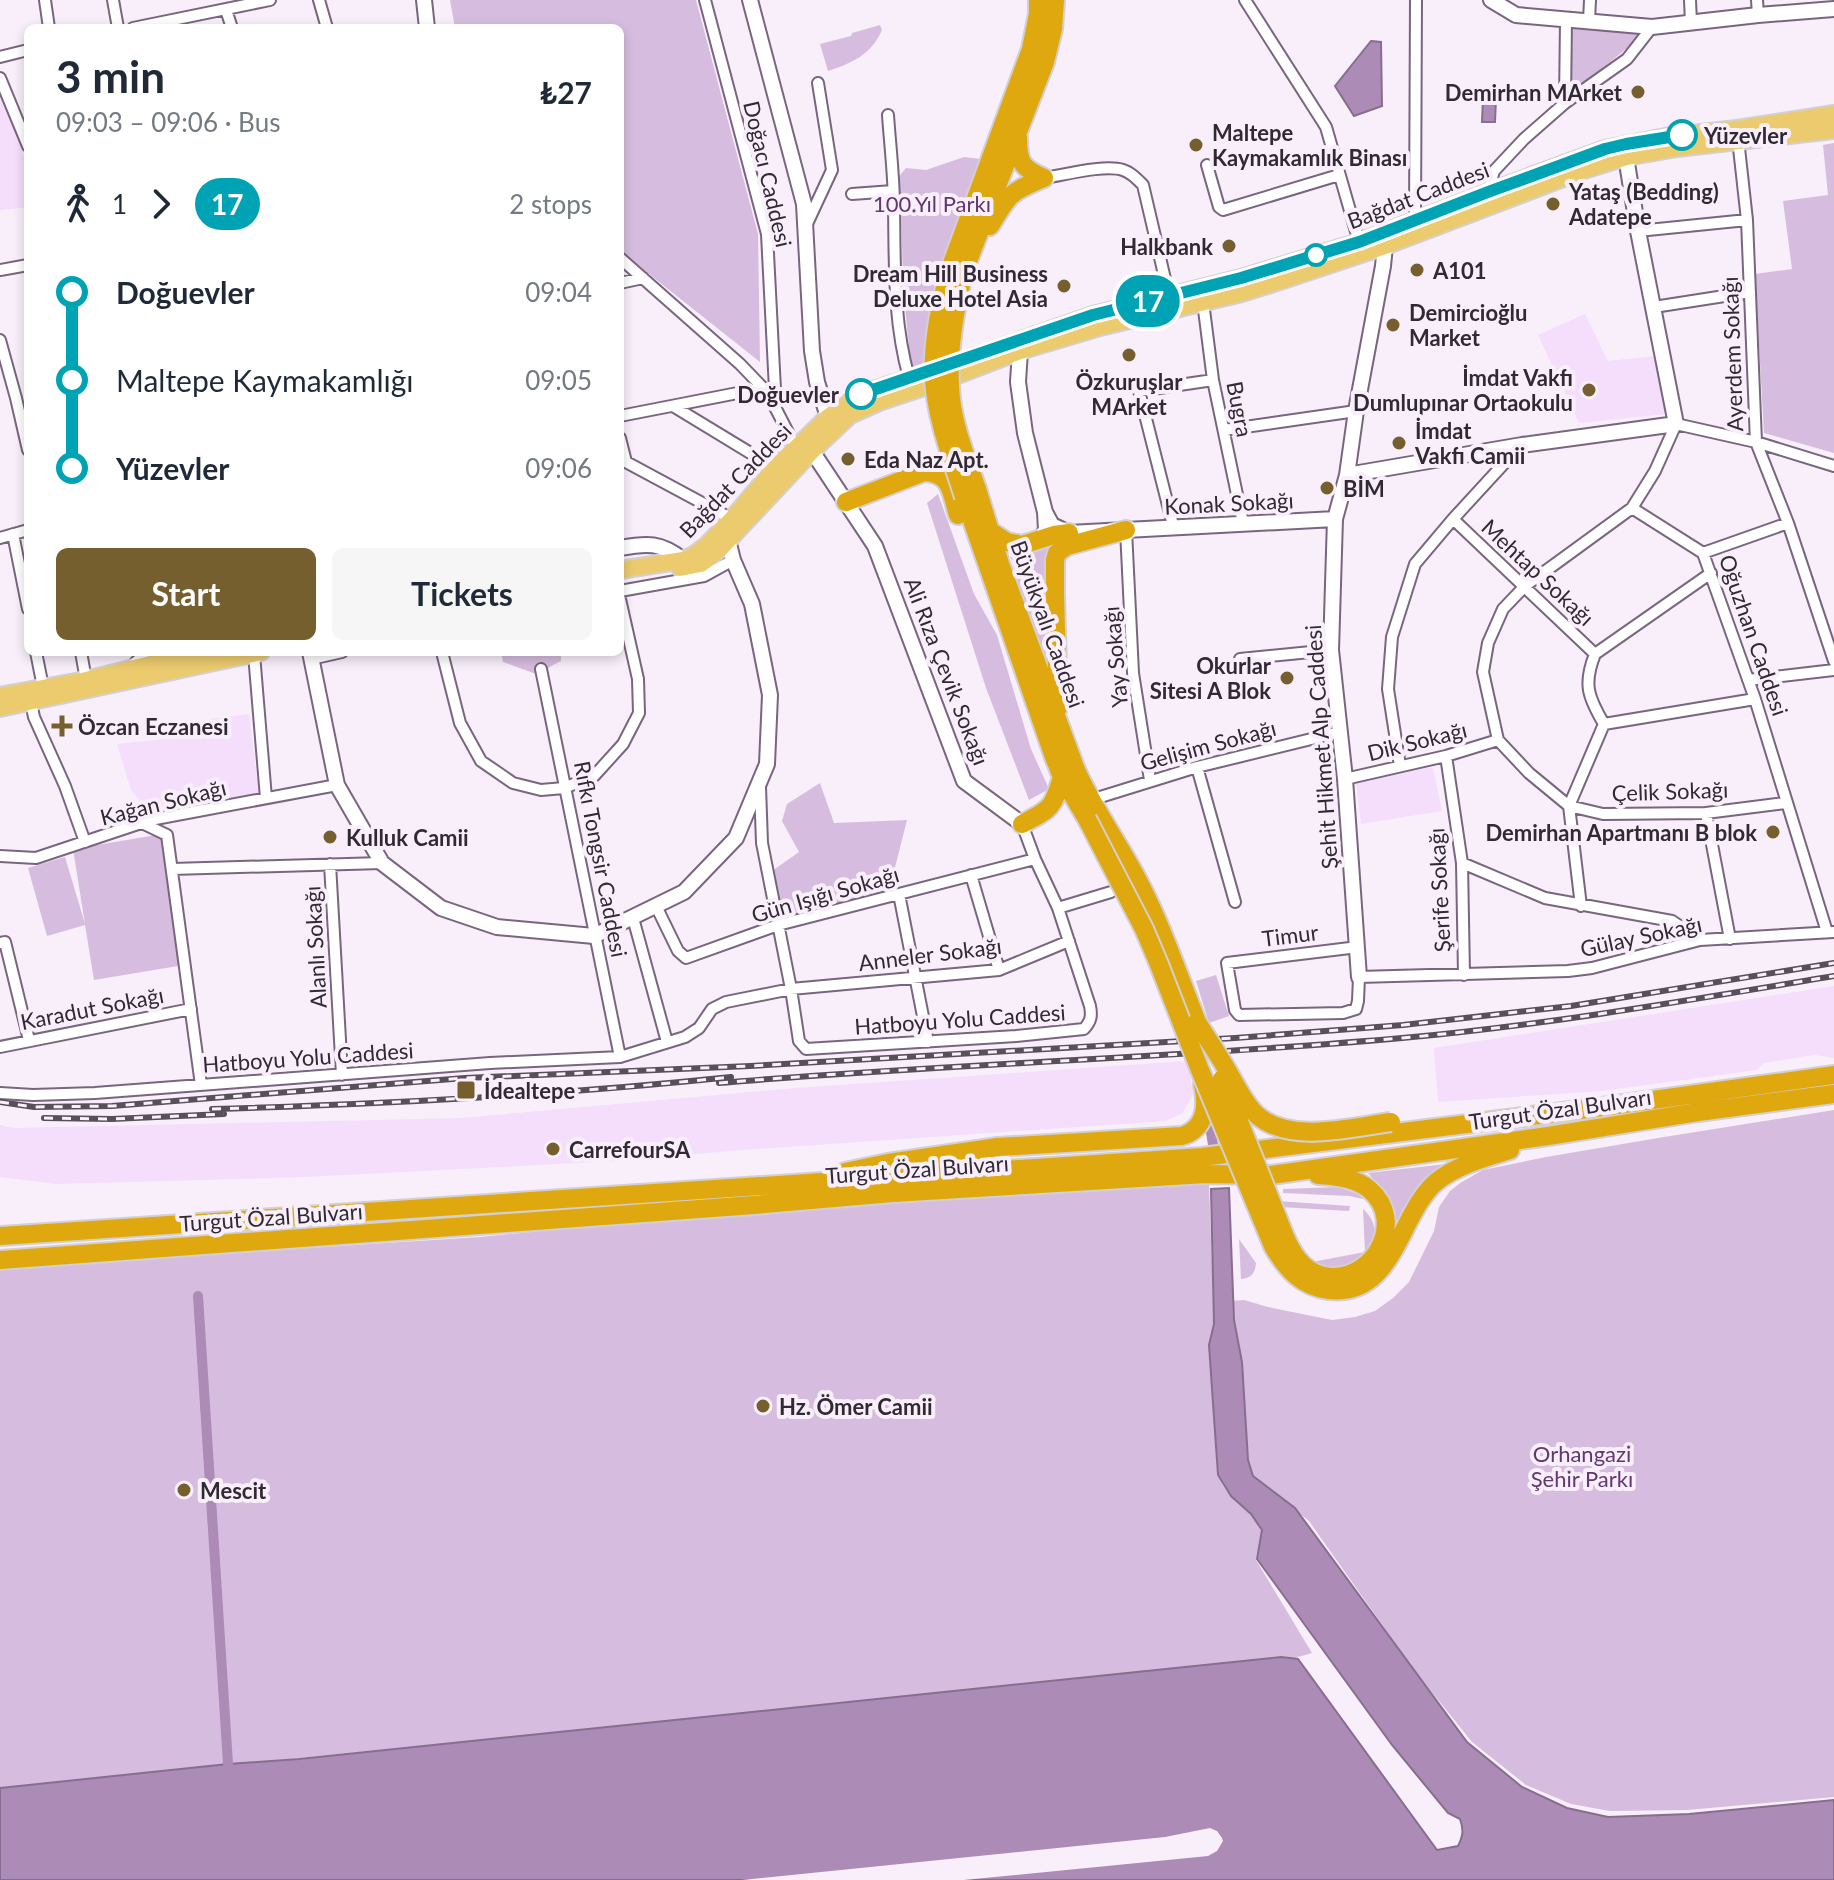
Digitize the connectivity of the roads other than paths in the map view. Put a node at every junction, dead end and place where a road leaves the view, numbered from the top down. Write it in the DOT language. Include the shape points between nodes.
graph roads {
  1 [pos="45,0"];
  2 [pos="113,0"];
  3 [pos="270,0"];
  4 [pos="319,0"];
  5 [pos="424,0"];
  6 [pos="705,0"];
  7 [pos="750,0"];
  8 [pos="1038,0"];
  9 [pos="1055,0"];
  10 [pos="1245,0"];
  11 [pos="1416,0"];
  12 [pos="1491,0"];
  13 [pos="1590,0"];
  14 [pos="1690,0"];
  15 [pos="1834,5"];
  16 [pos="221,7"];
  17 [pos="1757,7"];
  18 [pos="1566,20"];
  19 [pos="1589,21"];
  20 [pos="1691,23"];
  21 [pos="48,24"];
  22 [pos="117,24"];
  23 [pos="150,24"];
  24 [pos="326,24"];
  25 [pos="427,24"];
  26 [pos="1652,27"];
  27 [pos="24,51"];
  28 [pos="0,57"];
  29 [pos="0,78"];
  30 [pos="818,83"];
  31 [pos="1565,103"];
  32 [pos="1834,114"];
  33 [pos="888,115"];
  34 [pos="1018,129"];
  35 [pos="1834,130"];
  36 [pos="1737,135"];
  37 [pos="24,136"];
  38 [pos="1626,157"];
  39 [pos="1207,165"];
  40 [pos="1339,175"];
  41 [pos="1044,178"];
  42 [pos="893,191"];
  43 [pos="1488,192"];
  44 [pos="852,194"];
  45 [pos="1415,219"];
  46 [pos="1747,220"];
  47 [pos="805,227"];
  48 [pos="1638,231"];
  49 [pos="1384,239"];
  50 [pos="1359,242"];
  51 [pos="624,261"];
  52 [pos="24,266"];
  53 [pos="0,270"];
  54 [pos="956,272"];
  55 [pos="643,278"];
  56 [pos="624,282"];
  57 [pos="1750,292"];
  58 [pos="1169,296"];
  59 [pos="1203,302"];
  60 [pos="1654,307"];
  61 [pos="0,340"];
  62 [pos="1020,351"];
  63 [pos="909,378"];
  64 [pos="1213,380"];
  65 [pos="763,388"];
  66 [pos="22,397"];
  67 [pos="673,406"];
  68 [pos="776,409"];
  69 [pos="1356,411"];
  70 [pos="624,415"];
  71 [pos="828,417"];
  72 [pos="1676,424"];
  73 [pos="1224,430"];
  74 [pos="1756,442"];
  75 [pos="1522,445"];
  76 [pos="804,450"];
  77 [pos="624,454"];
  78 [pos="1834,466"];
  79 [pos="775,468"];
  80 [pos="1347,475"];
  81 [pos="970,493"];
  82 [pos="846,502"];
  83 [pos="1632,508"];
  84 [pos="1045,512"];
  85 [pos="732,519"];
  86 [pos="1335,519"];
  87 [pos="1453,519"];
  88 [pos="1243,523"];
  89 [pos="1788,523"];
  90 [pos="1174,529"];
  91 [pos="1126,530"];
  92 [pos="24,531"];
  93 [pos="990,531"];
  94 [pos="1069,533"];
  95 [pos="13,534"];
  96 [pos="0,538"];
  97 [pos="1041,538"];
  98 [pos="728,540"];
  99 [pos="624,548"];
  100 [pos="1703,553"];
  101 [pos="683,560"];
  102 [pos="733,560"];
  103 [pos="624,569"];
  104 [pos="1711,573"];
  105 [pos="624,580"];
  106 [pos="1525,586"];
  107 [pos="24,589"];
  108 [pos="624,590"];
  109 [pos="624,617"];
  110 [pos="1009,630"];
  111 [pos="1331,650"];
  112 [pos="1595,654"];
  113 [pos="37,656"];
  114 [pos="82,656"];
  115 [pos="184,656"];
  116 [pos="228,656"];
  117 [pos="258,656"];
  118 [pos="311,656"];
  119 [pos="443,656"];
  120 [pos="1240,659"];
  121 [pos="1834,661"];
  122 [pos="159,663"];
  123 [pos="541,669"];
  124 [pos="1834,670"];
  125 [pos="86,680"];
  126 [pos="1748,680"];
  127 [pos="43,687"];
  128 [pos="0,696"];
  129 [pos="1755,699"];
  130 [pos="31,703"];
  131 [pos="0,708"];
  132 [pos="1058,723"];
  133 [pos="1604,724"];
  134 [pos="1340,732"];
  135 [pos="1498,740"];
  136 [pos="1446,756"];
  137 [pos="1400,766"];
  138 [pos="1197,767"];
  139 [pos="1062,777"];
  140 [pos="1345,779"];
  141 [pos="1150,780"];
  142 [pos="760,781"];
  143 [pos="337,785"];
  144 [pos="564,788"];
  145 [pos="1087,795"];
  146 [pos="266,798"];
  147 [pos="1785,803"];
  148 [pos="1569,806"];
  149 [pos="1706,813"];
  150 [pos="1093,817"];
  151 [pos="142,823"];
  152 [pos="1022,824"];
  153 [pos="85,842"];
  154 [pos="0,856"];
  155 [pos="1035,859"];
  156 [pos="382,863"];
  157 [pos="1462,863"];
  158 [pos="330,864"];
  159 [pos="172,869"];
  160 [pos="971,875"];
  161 [pos="1111,892"];
  162 [pos="899,894"];
  163 [pos="1235,902"];
  164 [pos="656,906"];
  165 [pos="1581,906"];
  166 [pos="1058,908"];
  167 [pos="633,918"];
  168 [pos="778,925"];
  169 [pos="1830,932"];
  170 [pos="594,936"];
  171 [pos="1730,939"];
  172 [pos="1700,940"];
  173 [pos="1069,941"];
  174 [pos="0,943"];
  175 [pos="1358,947"];
  176 [pos="999,970"];
  177 [pos="1464,975"];
  178 [pos="1359,977"];
  179 [pos="916,978"];
  180 [pos="791,989"];
  181 [pos="191,1009"];
  182 [pos="1343,1013"];
  183 [pos="1197,1022"];
  184 [pos="29,1040"];
  185 [pos="667,1042"];
  186 [pos="928,1042"];
  187 [pos="0,1047"];
  188 [pos="620,1057"];
  189 [pos="1200,1070"];
  190 [pos="342,1075"];
  191 [pos="1834,1075"];
  192 [pos="201,1085"];
  193 [pos="0,1093"];
  194 [pos="1834,1094"];
  195 [pos="1595,1108"];
  196 [pos="1548,1136"];
  197 [pos="1204,1166"];
  198 [pos="1271,1175"];
  199 [pos="780,1186"];
  200 [pos="0,1236"];
  201 [pos="1280,1243"];
  202 [pos="0,1260"];
  1 -- 21 [label="street"];
  2 -- 22 [label="street"];
  3 -- 16 [label="street"];
  4 -- 24 [label="street"];
  5 -- 25 [label="street"];
  6 -- 68 [label="street, Doğacı Caddesi" via="767,234"];
  7 -- 47 [label="street" via="804,204"];
  8 -- 54 [label="highway, Büyükyalı Caddesi" via="1031,49"];
  9 -- 34 [label="highway, Büyükyalı Caddesi" via="1045,62"];
  10 -- 40 [label="street" via="1326,127"];
  11 -- 45 [label="street"];
  12 -- 18 [label="street" via="1516,15"];
  13 -- 19 [label="street"];
  14 -- 20 [label="street"];
  15 -- 17 [label="street"];
  16 -- 23 [label="street"];
  17 -- 20 [label="street"];
  18 -- 19 [label="street"];
  18 -- 31 [label="street"];
  19 -- 26 [label="street"];
  20 -- 26 [label="street"];
  26 -- 31 [label="street" via="1627,59"];
  27 -- 28 [label="street"];
  29 -- 37 [label="street"];
  30 -- 47 [label="street" via="832,170"];
  31 -- 43 [label="street" via="1494,171"];
  32 -- 36 [label="main road, Bağdat Caddesi"];
  33 -- 42 [label="street"];
  34 -- 41 [label="highway" via="1021,161"];
  34 -- 54 [label="highway, Büyükyalı Caddesi"];
  35 -- 36 [label="main road, Bağdat Caddesi"];
  36 -- 38 [label="main road, Bağdat Caddesi"];
  36 -- 43 [label="main road, Bağdat Caddesi" via="1626,144"];
  36 -- 46 [label="street, Ayerdem Sokağı"];
  38 -- 48 [label="street"];
  38 -- 49 [label="main road, Bağdat Caddesi"];
  39 -- 40 [label="street" via="1223,210"];
  40 -- 50 [label="street"];
  41 -- 54 [label="highway" via="1010,195"];
  41 -- 58 [label="street" via="1109,168 1134,176 1143,185"];
  42 -- 44 [label="street"];
  42 -- 63 [label="street" via="894,284"];
  43 -- 45 [label="main road, Bağdat Caddesi"];
  45 -- 49 [label="main road, Bağdat Caddesi"];
  46 -- 48 [label="street"];
  46 -- 57 [label="street, Ayerdem Sokağı"];
  47 -- 71 [label="street" via="812,351"];
  48 -- 60 [label="street"];
  49 -- 50 [label="main road, Bağdat Caddesi"];
  49 -- 59 [label="main road, Bağdat Caddesi" via="1280,281"];
  49 -- 69 [label="street, Şehit Hikmet Alp Caddesi"];
  50 -- 58 [label="main road, Bağdat Caddesi"];
  51 -- 55 [label="street"];
  52 -- 53 [label="street"];
  54 -- 81 [label="highway, Büyükyalı Caddesi, bridge" via="950,388"];
  55 -- 56 [label="street"];
  55 -- 65 [label="street"];
  57 -- 60 [label="street"];
  57 -- 74 [label="street, Ayerdem Sokağı"];
  58 -- 63 [label="main road, Bağdat Caddesi" via="1093,315"];
  59 -- 62 [label="main road, Bağdat Caddesi"];
  59 -- 64 [label="street, Bugra"];
  60 -- 72 [label="street"];
  61 -- 66 [label="street"];
  62 -- 76 [label="main road, Bağdat Caddesi" via="850,415"];
  62 -- 84 [label="street" via="1025,433"];
  63 -- 71 [label="main road, Bağdat Caddesi" via="861,394"];
  64 -- 73 [label="street, Bugra"];
  64 -- 90 [label="street" via="1139,391"];
  65 -- 67 [label="street"];
  65 -- 68 [label="street"];
  67 -- 70 [label="street"];
  67 -- 79 [label="street"];
  68 -- 76 [label="street"];
  69 -- 73 [label="street"];
  69 -- 80 [label="street, Şehit Hikmet Alp Caddesi"];
  71 -- 76 [label="main road, Bağdat Caddesi"];
  72 -- 74 [label="street"];
  72 -- 75 [label="street"];
  72 -- 83 [label="street"];
  73 -- 88 [label="street, Bugra"];
  74 -- 78 [label="street"];
  74 -- 89 [label="street, Ayerdem Sokağı"];
  75 -- 80 [label="street"];
  75 -- 87 [label="street"];
  76 -- 79 [label="main road, Bağdat Caddesi"];
  76 -- 82 [label="street, Ali Rıza Çevik Sokağı"];
  76 -- 98 [label="main road, Bağdat Caddesi"];
  77 -- 85 [label="street" via="626,462"];
  79 -- 85 [label="main road, Bağdat Caddesi"];
  80 -- 86 [label="street, Şehit Hikmet Alp Caddesi"];
  81 -- 93 [label="highway, Büyükyalı Caddesi"];
  81 -- 110 [label="highway, Büyükyalı Caddesi"];
  82 -- 110 [label="highway" via="924,472 946,479 978,579"];
  82 -- 152 [label="street, Ali Rıza Çevik Sokağı" via="875,546 964,781"];
  83 -- 100 [label="street, Oğuzhan Caddesi"];
  83 -- 106 [label="street"];
  84 -- 94 [label="street" via="1052,525"];
  84 -- 97 [label="street"];
  85 -- 101 [label="main road, Bağdat Caddesi"];
  86 -- 88 [label="street, Konak Sokağı"];
  86 -- 111 [label="street, Şehit Hikmet Alp Caddesi"];
  87 -- 106 [label="street, Mehtap Sokağı"];
  87 -- 137 [label="street" via="1415,564 1392,637 1388,689"];
  88 -- 90 [label="street, Konak Sokağı"];
  89 -- 100 [label="street"];
  89 -- 121 [label="street, Ayerdem Sokağı"];
  90 -- 91 [label="street, Konak Sokağı"];
  91 -- 94 [label="street, Konak Sokağı"];
  91 -- 132 [label="highway" via="1057,553"];
  91 -- 141 [label="street, Yay Sokağı" via="1133,673"];
  92 -- 95 [label="street"];
  93 -- 97 [label="highway" via="1012,544"];
  93 -- 132 [label="highway, Büyükyalı Caddesi"];
  94 -- 97 [label="highway"];
  95 -- 96 [label="street"];
  95 -- 107 [label="street"];
  98 -- 102 [label="street"];
  98 -- 105 [label="main road, Bağdat Caddesi" via="701,564"];
  99 -- 101 [label="street" via="653,544"];
  100 -- 104 [label="street, Oğuzhan Caddesi"];
  101 -- 103 [label="main road, Bağdat Caddesi"];
  102 -- 108 [label="street" via="704,576"];
  102 -- 142 [label="street" via="752,604 770,695 767,764"];
  104 -- 112 [label="street"];
  104 -- 126 [label="street, Oğuzhan Caddesi"];
  106 -- 112 [label="street, Mehtap Sokağı"];
  106 -- 135 [label="street" via="1495,625 1483,672"];
  109 -- 144 [label="street" via="638,679 639,713 623,744 594,776"];
  110 -- 139 [label="highway, Büyükyalı Caddesi"];
  111 -- 120 [label="street"];
  111 -- 134 [label="street, Şehit Hikmet Alp Caddesi"];
  112 -- 133 [label="street" via="1587,686"];
  113 -- 127 [label="street"];
  114 -- 125 [label="street"];
  115 -- 122 [label="main road"];
  116 -- 122 [label="main road"];
  117 -- 146 [label="street"];
  118 -- 143 [label="street"];
  119 -- 144 [label="street" via="460,723 481,761 513,783 541,790"];
  122 -- 125 [label="main road"];
  122 -- 130 [label="main road"];
  123 -- 144 [label="street, Rıfkı Tongsir Caddesi"];
  124 -- 126 [label="street"];
  125 -- 127 [label="main road"];
  126 -- 129 [label="street, Oğuzhan Caddesi"];
  127 -- 128 [label="main road"];
  129 -- 133 [label="street"];
  129 -- 147 [label="street, Oğuzhan Caddesi"];
  130 -- 131 [label="main road"];
  130 -- 153 [label="street"];
  132 -- 145 [label="highway, Büyükyalı Caddesi"];
  133 -- 148 [label="street"];
  134 -- 138 [label="street, Gelişim Sokağı"];
  134 -- 140 [label="street, Şehit Hikmet Alp Caddesi"];
  135 -- 136 [label="street, Dik Sokağı"];
  135 -- 148 [label="street, Çelik Sokağı"];
  136 -- 137 [label="street, Dik Sokağı"];
  136 -- 157 [label="street, Şerife Sokağı"];
  137 -- 140 [label="street, Dik Sokağı"];
  138 -- 141 [label="street, Gelişim Sokağı"];
  138 -- 163 [label="street"];
  139 -- 150 [label="highway, Büyükyalı Caddesi"];
  139 -- 152 [label="highway" via="1046,812"];
  140 -- 175 [label="street, Şehit Hikmet Alp Caddesi"];
  141 -- 145 [label="street, Gelişim Sokağı" via="1097,798"];
  142 -- 164 [label="street" via="736,838 684,892"];
  142 -- 168 [label="street" via="762,843"];
  143 -- 146 [label="street, Kağan Sokağı"];
  143 -- 156 [label="street"];
  144 -- 170 [label="street, Rıfkı Tongsir Caddesi"];
  145 -- 150 [label="highway, Büyükyalı Caddesi"];
  146 -- 151 [label="street, Kağan Sokağı"];
  147 -- 149 [label="street, Çelik Sokağı"];
  147 -- 169 [label="street, Oğuzhan Caddesi"];
  148 -- 149 [label="street, Çelik Sokağı" via="1603,814"];
  148 -- 165 [label="street"];
  149 -- 171 [label="street"];
  150 -- 183 [label="highway, Büyükyalı Caddesi" via="1134,873"];
  150 -- 189 [label="highway, Büyükyalı Caddesi, bridge"];
  151 -- 153 [label="street, Kağan Sokağı"];
  151 -- 159 [label="street" via="167,835"];
  152 -- 155 [label="street"];
  153 -- 154 [label="street, Kağan Sokağı" via="36,858"];
  155 -- 160 [label="street, Gün Işığı Sokağı"];
  155 -- 166 [label="street"];
  156 -- 158 [label="street"];
  156 -- 170 [label="street" via="441,908 497,927"];
  157 -- 165 [label="street" via="1545,898"];
  157 -- 177 [label="street, Şerife Sokağı"];
  158 -- 159 [label="street"];
  158 -- 190 [label="street, Alanlı Sokağı"];
  159 -- 181 [label="street"];
  160 -- 162 [label="street, Gün Işığı Sokağı"];
  160 -- 176 [label="street"];
  161 -- 166 [label="street"];
  162 -- 168 [label="street, Gün Işığı Sokağı"];
  162 -- 179 [label="street"];
  164 -- 167 [label="street"];
  164 -- 168 [label="street, Gün Işığı Sokağı" via="686,958"];
  165 -- 172 [label="street" via="1672,921"];
  166 -- 173 [label="street"];
  167 -- 170 [label="street"];
  167 -- 185 [label="street"];
  168 -- 180 [label="street"];
  169 -- 171 [label="street, Gülay Sokağı"];
  170 -- 188 [label="street, Rıfkı Tongsir Caddesi"];
  171 -- 172 [label="street, Gülay Sokağı"];
  172 -- 177 [label="street, Gülay Sokağı" via="1592,968"];
  173 -- 176 [label="street, Anneler Sokağı"];
  173 -- 186 [label="street, Hatboyu Yolu Caddesi" via="1092,1016 1084,1029"];
  174 -- 184 [label="street" via="5,942"];
  175 -- 178 [label="street, Şehit Hikmet Alp Caddesi"];
  175 -- 182 [label="street, Timur" via="1227,963 1239,1015"];
  176 -- 179 [label="street, Anneler Sokağı"];
  177 -- 178 [label="street, Gülay Sokağı"];
  178 -- 182 [label="street, Şehit Hikmet Alp Caddesi" via="1356,1009"];
  179 -- 180 [label="street, Anneler Sokağı"];
  179 -- 186 [label="street"];
  180 -- 185 [label="street, Anneler Sokağı" via="726,1002 712,1009 692,1033"];
  180 -- 186 [label="street, Hatboyu Yolu Caddesi" via="799,1041 806,1049"];
  181 -- 184 [label="street, Karadut Sokağı"];
  181 -- 192 [label="street"];
  183 -- 195 [label="highway, bridge" via="1247,1104 1277,1128 1295,1132 1486,1112"];
  183 -- 201 [label="highway, Büyükyalı Caddesi, bridge"];
  184 -- 187 [label="street, Karadut Sokağı"];
  185 -- 188 [label="street, Hatboyu Yolu Caddesi"];
  188 -- 190 [label="street, Hatboyu Yolu Caddesi"];
  189 -- 199 [label="highway, bridge" via="1205,1109 1191,1134 998,1147"];
  189 -- 201 [label="highway, bridge"];
  190 -- 192 [label="street, Hatboyu Yolu Caddesi"];
  191 -- 195 [label="highway, Turgut Özal Bulvarı"];
  192 -- 193 [label="street, Hatboyu Yolu Caddesi" via="79,1094"];
  194 -- 196 [label="highway, Turgut Özal Bulvarı"];
  195 -- 197 [label="highway, Turgut Özal Bulvarı" via="1229,1154"];
  196 -- 198 [label="highway, Turgut Özal Bulvarı"];
  196 -- 201 [label="highway" via="1463,1166 1435,1183 1414,1209 1387,1262 1359,1285 1337,1290 1311,1286 1289,1270"];
  197 -- 198 [label="highway, Turgut Özal Bulvarı" via="1232,1174"];
  197 -- 199 [label="highway, Turgut Özal Bulvarı"];
  197 -- 202 [label="highway, Turgut Özal Bulvarı"];
  198 -- 201 [label="highway" via="1350,1179 1377,1197 1385,1218 1375,1255 1349,1275 1323,1276 1306,1268"];
  199 -- 200 [label="highway, Turgut Özal Bulvarı"];
}
